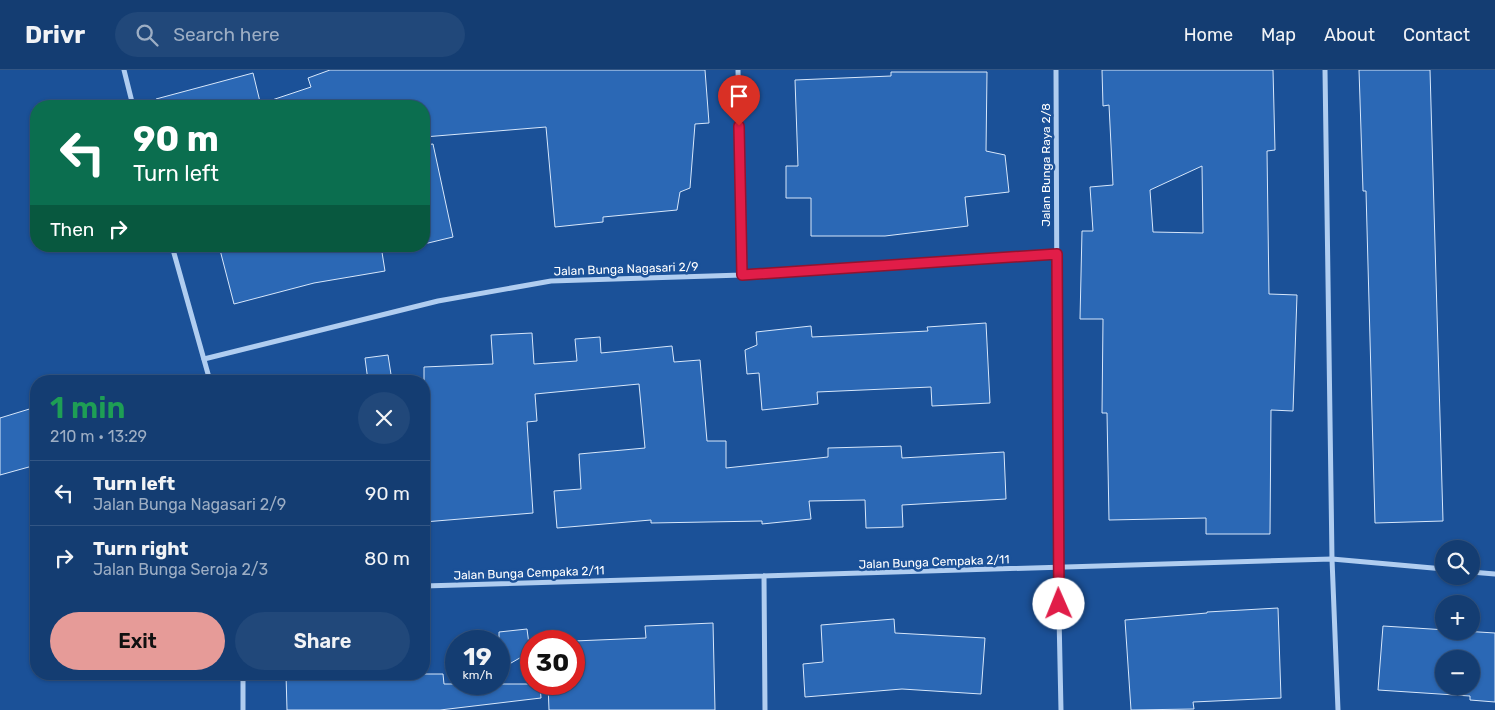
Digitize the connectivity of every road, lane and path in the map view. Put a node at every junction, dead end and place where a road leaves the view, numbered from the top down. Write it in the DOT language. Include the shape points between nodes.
graph roads {
  1 [pos="124,70"];
  2 [pos="738,70"];
  3 [pos="1056,70"];
  4 [pos="1325,70"];
  5 [pos="132,100"];
  6 [pos="174,252"];
  7 [pos="1057,254"];
  8 [pos="742,275"];
  9 [pos="204,359"];
  10 [pos="208,375"];
  11 [pos="1332,559"];
  12 [pos="1058,568"];
  13 [pos="1435,568"];
  14 [pos="1480,573"];
  15 [pos="1495,574"];
  16 [pos="764,576"];
  17 [pos="430,586"];
  18 [pos="243,680"];
  19 [pos="243,710"];
  20 [pos="766,710"];
  21 [pos="1062,710"];
  22 [pos="1338,710"];
  1 -- 5 [label="street"];
  2 -- 8 [label="street"];
  3 -- 7 [label="street, Jalan Bunga Raya 2/8"];
  4 -- 11 [label="street"];
  6 -- 9 [label="street"];
  7 -- 8 [label="street, Jalan Bunga Nagasari 2/9"];
  7 -- 12 [label="street, Jalan Bunga Raya 2/8"];
  8 -- 9 [label="street, Jalan Bunga Nagasari 2/9" via="551,281 438,300"];
  9 -- 10 [label="street"];
  11 -- 12 [label="street, Jalan Bunga Cempaka 2/11"];
  11 -- 13 [label="street, Jalan Bunga Cempaka 2/11"];
  11 -- 22 [label="street"];
  12 -- 16 [label="street, Jalan Bunga Cempaka 2/11"];
  12 -- 21 [label="street, Jalan Bunga Raya 2/8"];
  14 -- 15 [label="street"];
  16 -- 17 [label="street, Jalan Bunga Cempaka 2/11"];
  16 -- 20 [label="street"];
  18 -- 19 [label="street"];
}
